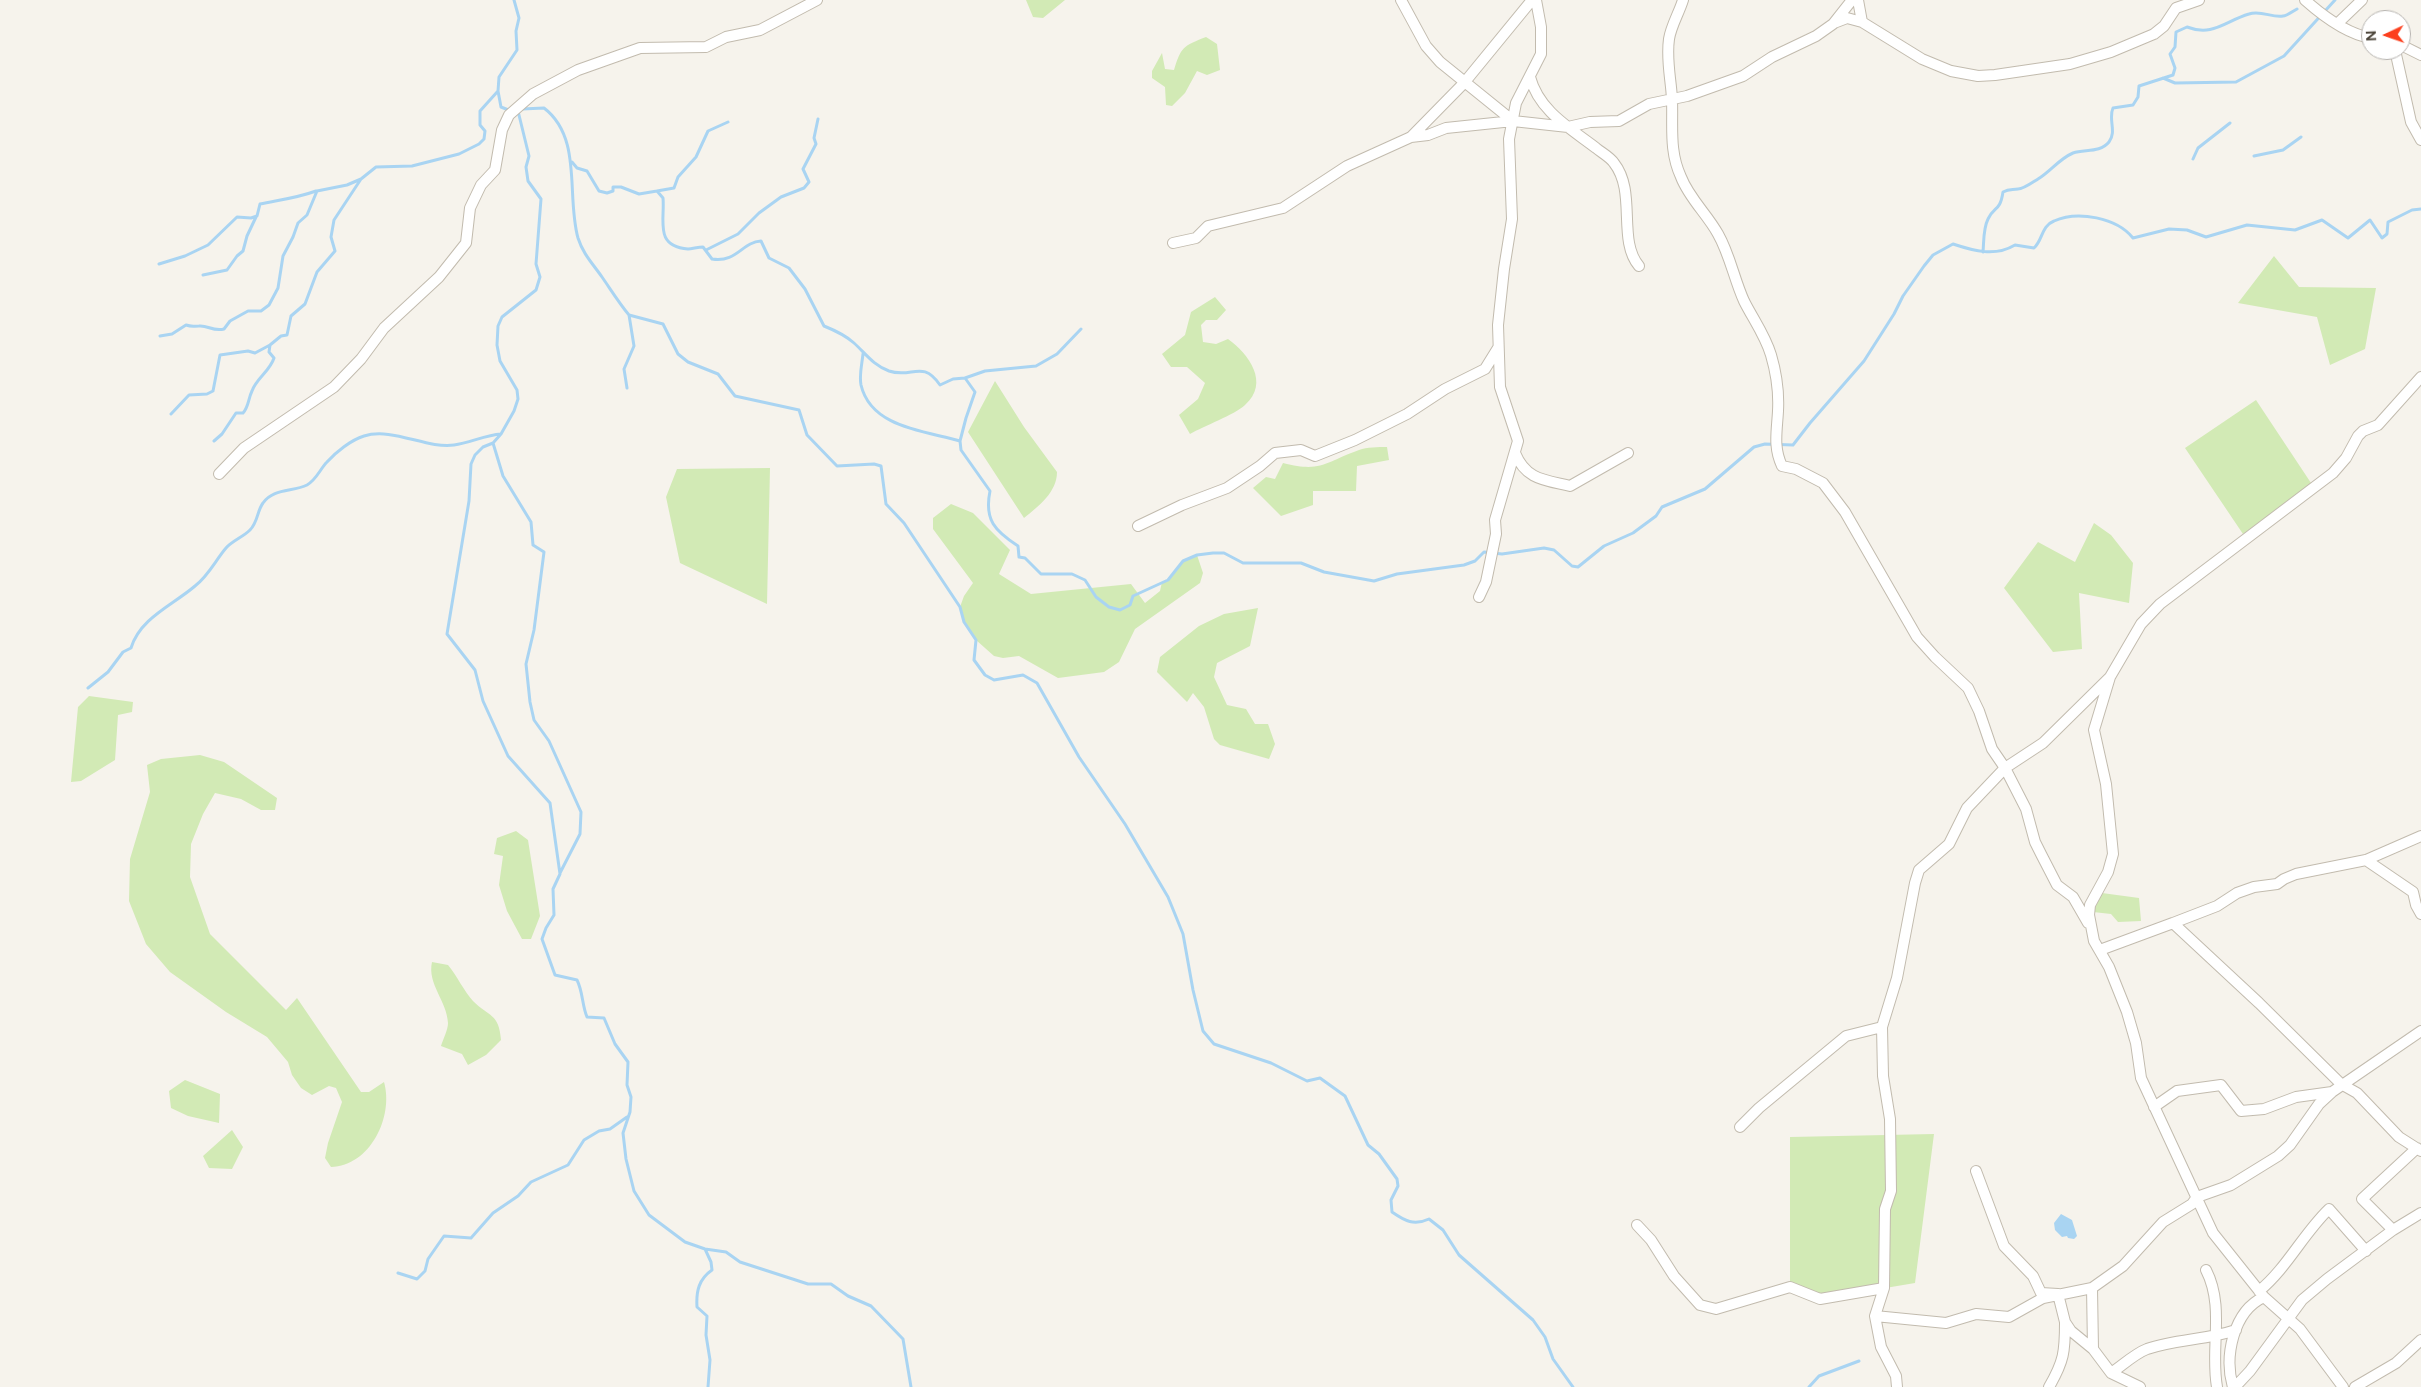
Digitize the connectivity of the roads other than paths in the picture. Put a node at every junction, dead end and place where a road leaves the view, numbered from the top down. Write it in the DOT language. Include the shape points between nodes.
graph roads {
  1 [pos="818,0"];
  2 [pos="1401,0"];
  3 [pos="1534,0"];
  4 [pos="1683,0"];
  5 [pos="1852,0"];
  6 [pos="1858,0"];
  7 [pos="2199,0"];
  8 [pos="2305,0"];
  9 [pos="2362,0"];
  10 [pos="1862,22"];
  11 [pos="1833,24"];
  12 [pos="2337,24"];
  13 [pos="2361,34"];
  14 [pos="2397,60"];
  15 [pos="1530,77"];
  16 [pos="1464,83"];
  17 [pos="1672,100"];
  18 [pos="1512,121"];
  19 [pos="1568,127"];
  20 [pos="1411,137"];
  21 [pos="2421,140"];
  22 [pos="1173,242"];
  23 [pos="1639,266"];
  24 [pos="1498,348"];
  25 [pos="2421,377"];
  26 [pos="1515,453"];
  27 [pos="1628,453"];
  28 [pos="219,474"];
  29 [pos="1138,526"];
  30 [pos="1479,596"];
  31 [pos="2110,677"];
  32 [pos="2005,768"];
  33 [pos="2421,836"];
  34 [pos="2366,860"];
  35 [pos="2421,914"];
  36 [pos="2173,923"];
  37 [pos="2090,926"];
  38 [pos="2100,950"];
  39 [pos="1882,1027"];
  40 [pos="2421,1030"];
  41 [pos="2341,1084"];
  42 [pos="2332,1092"];
  43 [pos="2154,1107"];
  44 [pos="1740,1127"];
  45 [pos="2419,1149"];
  46 [pos="1976,1171"];
  47 [pos="2197,1197"];
  48 [pos="2421,1213"];
  49 [pos="1637,1225"];
  50 [pos="2393,1230"];
  51 [pos="2366,1251"];
  52 [pos="2206,1270"];
  53 [pos="1884,1288"];
  54 [pos="2092,1288"];
  55 [pos="2058,1294"];
  56 [pos="2261,1294"];
  57 [pos="1875,1316"];
  58 [pos="2288,1320"];
  59 [pos="2065,1322"];
  60 [pos="2236,1330"];
  61 [pos="2216,1336"];
  62 [pos="2421,1340"];
  63 [pos="2093,1349"];
  64 [pos="2110,1373"];
  65 [pos="2129,1384"];
  66 [pos="1897,1387"];
  67 [pos="2049,1387"];
  68 [pos="2140,1387"];
  69 [pos="2217,1387"];
  70 [pos="2234,1387"];
  71 [pos="2343,1387"];
  72 [pos="2355,1387"];
  1 -- 28 [label="street" via="760,30 726,37 706,47 640,48 578,70 533,94 510,116 502,130 495,170 481,185 470,208 466,243 439,277 384,328 334,387 244,448"];
  2 -- 16 [label="street" via="1426,46"];
  3 -- 15 [label="street" via="1539,12 1542,44"];
  3 -- 16 [label="street"];
  4 -- 17 [label="street" via="1670,38 1668,62"];
  5 -- 11 [label="street"];
  6 -- 10 [label="street"];
  7 -- 10 [label="street" via="2176,8 2154,34 2111,52 2070,64 1995,75 1978,76 1951,71 1922,60"];
  8 -- 12 [label="street"];
  9 -- 12 [label="street"];
  10 -- 11 [label="street" via="1847,18"];
  11 -- 17 [label="street" via="1743,76"];
  12 -- 13 [label="street"];
  14 -- 21 [label="street" via="2411,122"];
  15 -- 18 [label="street" via="1516,103"];
  15 -- 19 [label="street" via="1538,97 1553,117"];
  16 -- 18 [label="street"];
  16 -- 20 [label="street"];
  17 -- 19 [label="street" via="1646,106 1619,120"];
  17 -- 32 [label="street" via="1671,137 1680,177 1720,236 1744,300 1764,334 1772,356 1777,392 1776,436 1782,466 1796,468 1823,483 1845,512 1917,637 1968,688 1980,711 1992,748"];
  18 -- 19 [label="street"];
  18 -- 20 [label="street" via="1446,128"];
  18 -- 24 [label="street" via="1508,160 1512,219 1504,269"];
  19 -- 23 [label="street" via="1614,163 1619,172 1626,195 1632,257"];
  20 -- 22 [label="street" via="1347,166 1283,208 1208,226 1196,238"];
  24 -- 26 [label="street" via="1500,387 1518,440"];
  24 -- 29 [label="street" via="1485,369 1355,440 1315,456 1301,450 1276,453 1227,488"];
  25 -- 31 [label="street" via="2378,425 2363,430 2333,473 2149,613"];
  26 -- 27 [label="street" via="1534,478 1570,486"];
  26 -- 30 [label="street" via="1495,520 1496,534 1486,582"];
  31 -- 32 [label="street" via="2043,743"];
  31 -- 37 [label="street" via="2094,730 2106,784 2113,854 2108,872 2090,905"];
  32 -- 37 [label="street" via="2026,809 2040,854 2057,885 2073,897"];
  32 -- 39 [label="street" via="1968,808 1949,844 1919,870 1902,940 1897,978"];
  33 -- 34 [label="street"];
  34 -- 35 [label="street" via="2413,892"];
  34 -- 36 [label="street" via="2296,874 2277,884 2254,887"];
  36 -- 38 [label="street"];
  36 -- 41 [label="street"];
  37 -- 38 [label="street"];
  38 -- 43 [label="street" via="2128,1012 2141,1078"];
  39 -- 44 [label="street" via="1846,1036"];
  39 -- 53 [label="street" via="1883,1076 1890,1119 1891,1191 1885,1209"];
  40 -- 41 [label="street"];
  41 -- 42 [label="street"];
  41 -- 45 [label="street" via="2357,1093 2399,1137"];
  42 -- 43 [label="street" via="2296,1097 2264,1109 2240,1111 2221,1085 2177,1091"];
  42 -- 47 [label="street" via="2319,1104 2290,1146 2278,1156 2231,1185"];
  43 -- 47 [label="street"];
  45 -- 50 [label="street" via="2362,1200"];
  46 -- 55 [label="street" via="2004,1246 2033,1276 2041,1293"];
  47 -- 54 [label="street" via="2192,1204 2163,1222 2123,1266"];
  47 -- 56 [label="street" via="2213,1233"];
  48 -- 50 [label="street"];
  49 -- 53 [label="street" via="1700,1305 1716,1309 1790,1287 1820,1299"];
  50 -- 51 [label="street"];
  51 -- 56 [label="street" via="2329,1209 2300,1241"];
  51 -- 58 [label="street" via="2326,1278 2302,1300"];
  52 -- 61 [label="street" via="2215,1295"];
  53 -- 57 [label="street"];
  54 -- 55 [label="street"];
  54 -- 63 [label="street"];
  55 -- 57 [label="street" via="2043,1298 2010,1317 1976,1314 1946,1323"];
  55 -- 59 [label="street"];
  56 -- 58 [label="street"];
  56 -- 60 [label="street"];
  57 -- 66 [label="street" via="1881,1347 1896,1376"];
  58 -- 70 [label="street"];
  58 -- 71 [label="street" via="2300,1330"];
  59 -- 63 [label="street"];
  59 -- 67 [label="street" via="2062,1364"];
  60 -- 61 [label="street"];
  60 -- 70 [label="street" via="2230,1357"];
  61 -- 64 [label="street" via="2187,1339 2145,1350"];
  61 -- 69 [label="street" via="2214,1363"];
  62 -- 72 [label="street" via="2396,1363"];
  63 -- 64 [label="street"];
  64 -- 65 [label="street"];
  65 -- 68 [label="street"];
}
